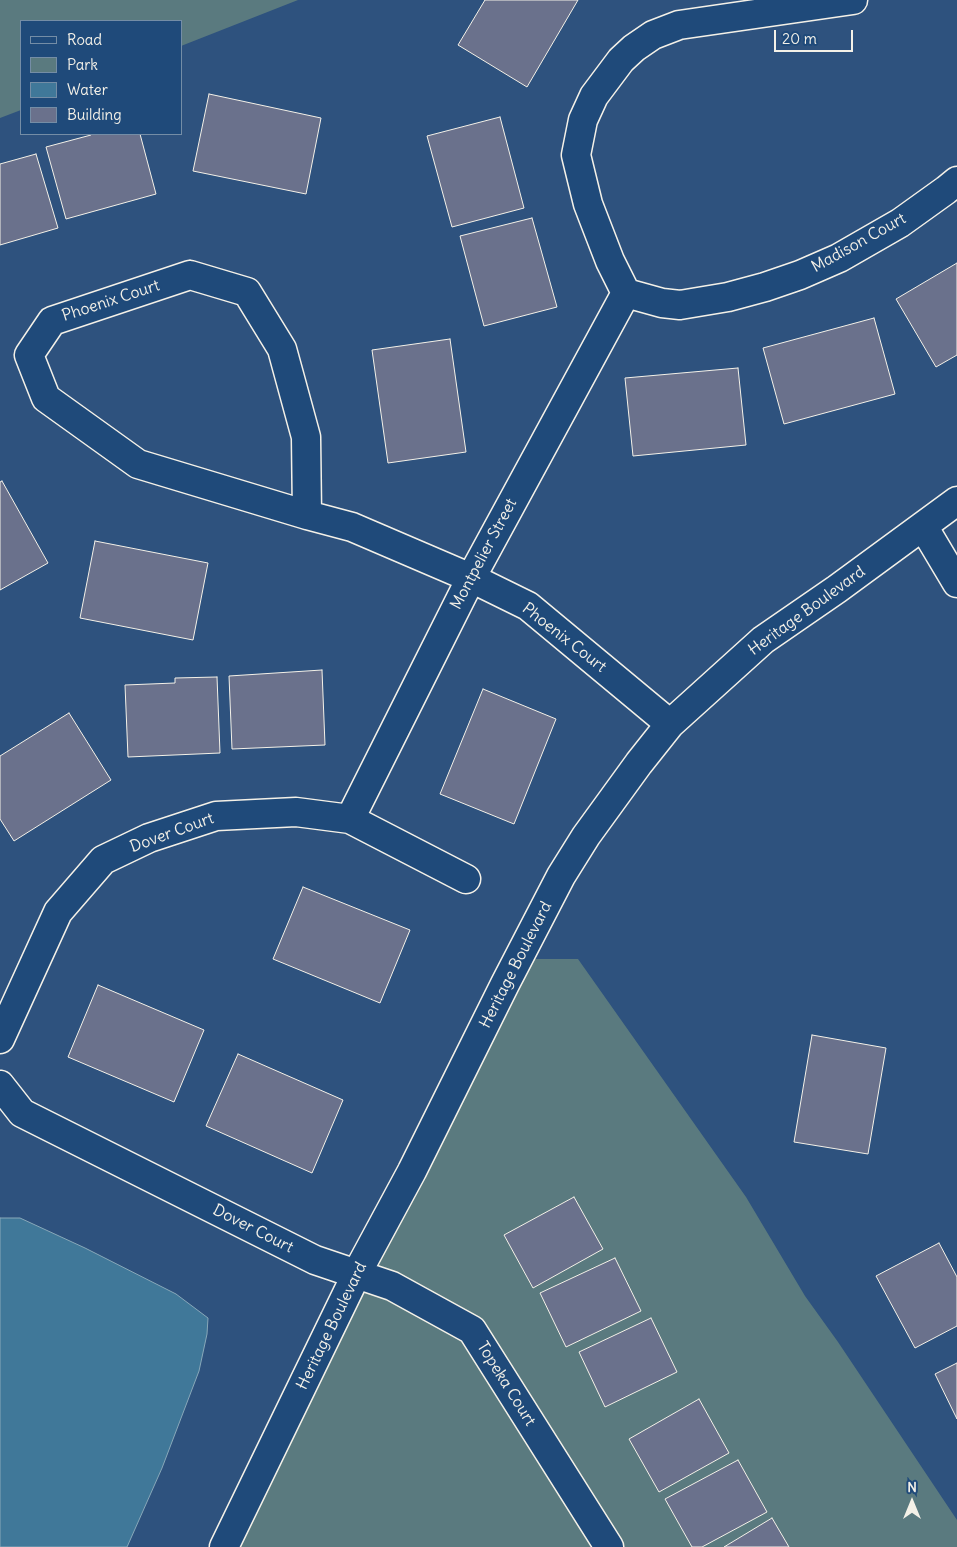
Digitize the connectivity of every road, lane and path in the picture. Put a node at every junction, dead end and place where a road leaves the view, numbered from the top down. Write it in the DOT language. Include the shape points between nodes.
graph roads {
  1 [pos="853,0"];
  2 [pos="957,181"];
  3 [pos="626,293"];
  4 [pos="957,501"];
  5 [pos="307,515"];
  6 [pos="923,526"];
  7 [pos="470,578"];
  8 [pos="957,583"];
  9 [pos="670,724"];
  10 [pos="350,819"];
  11 [pos="466,879"];
  12 [pos="0,1039"];
  13 [pos="0,1085"];
  14 [pos="358,1273"];
  15 [pos="224,1547"];
  16 [pos="609,1547"];
  1 -- 3 [label="street" via="679,25 653,35 621,60 594,96 582,120 576,155 588,204"];
  2 -- 3 [label="street, Madison Court" via="900,223 839,258 782,281 680,305"];
  3 -- 7 [label="street, Montpelier Street"];
  4 -- 6 [label="street, Heritage Boulevard"];
  5 -- 5 [label="street, Phoenix Court" via="138,464 46,398 29,355 52,320 190,275 248,292 282,349 306,437"];
  5 -- 7 [label="street, Phoenix Court" via="352,527"];
  6 -- 8 [label="street"];
  6 -- 9 [label="street, Heritage Boulevard" via="763,640"];
  7 -- 9 [label="street, Phoenix Court" via="528,606"];
  7 -- 10 [label="street, Montpelier Street"];
  9 -- 14 [label="street, Heritage Boulevard" via="586,836 562,876"];
  10 -- 11 [label="street, Dover Court"];
  10 -- 12 [label="street, Dover Court" via="296,812 216,816 150,838 103,860 58,912"];
  13 -- 14 [label="street, Dover Court" via="22,1113 315,1260"];
  14 -- 15 [label="street, Heritage Boulevard"];
  14 -- 16 [label="street, Topeka Court" via="392,1286 472,1330"];
}
